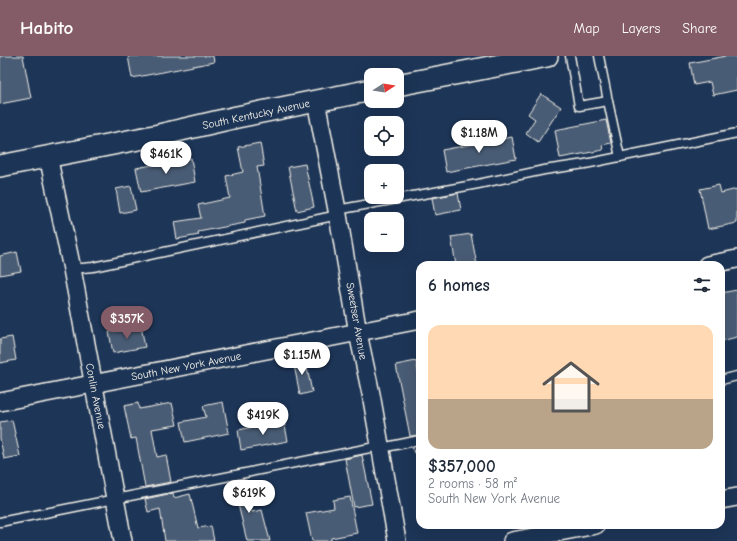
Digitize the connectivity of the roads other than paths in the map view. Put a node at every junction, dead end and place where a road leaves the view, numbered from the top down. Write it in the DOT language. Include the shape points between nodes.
graph roads {
  1 [pos="548,56"];
  2 [pos="570,56"];
  3 [pos="599,56"];
  4 [pos="404,84"];
  5 [pos="364,91"];
  6 [pos="316,101"];
  7 [pos="608,101"];
  8 [pos="737,133"];
  9 [pos="48,156"];
  10 [pos="620,157"];
  11 [pos="0,166"];
  12 [pos="338,212"];
  13 [pos="737,259"];
  14 [pos="725,261"];
  15 [pos="72,269"];
  16 [pos="416,321"];
  17 [pos="358,333"];
  18 [pos="737,376"];
  19 [pos="725,379"];
  20 [pos="93,384"];
  21 [pos="0,402"];
  22 [pos="416,441"];
  23 [pos="380,446"];
  24 [pos="737,497"];
  25 [pos="115,499"];
  26 [pos="725,499"];
  27 [pos="0,522"];
  28 [pos="575,529"];
  29 [pos="123,541"];
  30 [pos="397,541"];
  31 [pos="512,541"];
  1 -- 4 [label="street"];
  2 -- 7 [label="lane" via="579,106"];
  3 -- 7 [label="lane"];
  5 -- 6 [label="street, South Kentucky Avenue"];
  6 -- 9 [label="street, South Kentucky Avenue"];
  6 -- 12 [label="street, Sweetser Avenue"];
  7 -- 10 [label="lane"];
  8 -- 10 [label="lane"];
  9 -- 11 [label="street, South Kentucky Avenue"];
  9 -- 15 [label="street, Conlin Avenue"];
  10 -- 12 [label="lane"];
  12 -- 15 [label="lane" via="93,267"];
  12 -- 17 [label="street, Sweetser Avenue"];
  13 -- 14 [label="street"];
  15 -- 20 [label="street, Conlin Avenue"];
  16 -- 17 [label="street, South New York Avenue"];
  17 -- 20 [label="street, South New York Avenue"];
  17 -- 23 [label="street, Sweetser Avenue"];
  18 -- 19 [label="lane"];
  20 -- 21 [label="street, South New York Avenue"];
  20 -- 25 [label="street, Conlin Avenue"];
  22 -- 23 [label="lane" via="386,448"];
  23 -- 25 [label="lane"];
  23 -- 30 [label="street, Sweetser Avenue"];
  24 -- 26 [label="street"];
  25 -- 27 [label="lane"];
  25 -- 29 [label="street, Conlin Avenue"];
  28 -- 31 [label="street"];
}
